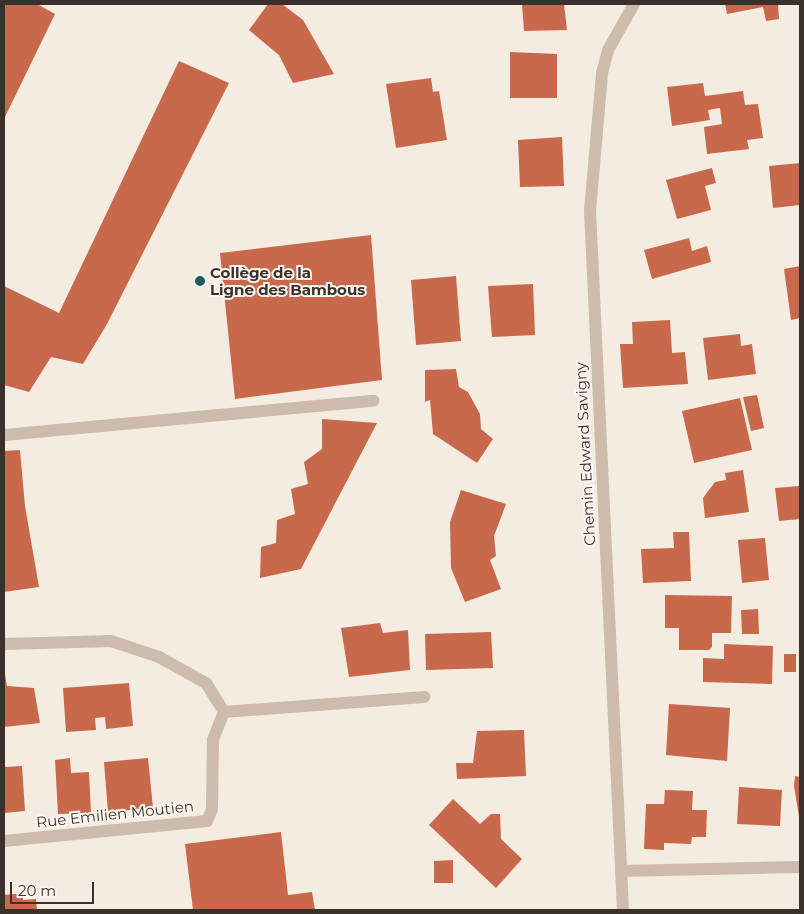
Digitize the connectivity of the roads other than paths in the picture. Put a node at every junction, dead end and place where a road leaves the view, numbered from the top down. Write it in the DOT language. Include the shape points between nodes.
graph roads {
  1 [pos="634,4"];
  2 [pos="373,401"];
  3 [pos="4,435"];
  4 [pos="4,644"];
  5 [pos="424,696"];
  6 [pos="224,712"];
  7 [pos="4,841"];
  8 [pos="800,867"];
  9 [pos="621,870"];
  10 [pos="623,910"];
  1 -- 9 [label="street, Chemin Edward Savigny" via="608,50 602,73 590,211"];
  2 -- 3 [label="street"];
  4 -- 6 [label="street" via="111,641 159,657 206,683"];
  5 -- 6 [label="street"];
  6 -- 7 [label="street, Rue Emilien Moutien" via="212,740 212,809 207,821"];
  8 -- 9 [label="street"];
  9 -- 10 [label="street, Chemin Edward Savigny"];
}
